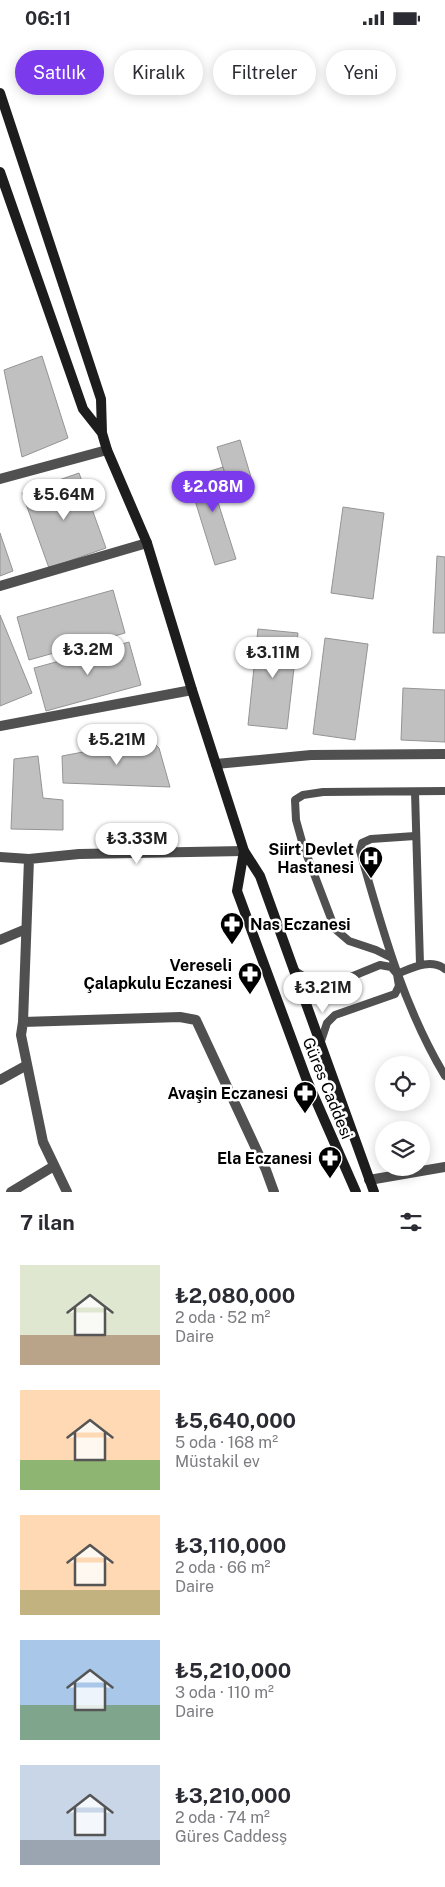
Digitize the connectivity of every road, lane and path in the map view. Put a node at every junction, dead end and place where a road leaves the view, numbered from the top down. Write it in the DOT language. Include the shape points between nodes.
graph roads {
  1 [pos="0,93"];
  2 [pos="0,172"];
  3 [pos="102,433"];
  4 [pos="107,450"];
  5 [pos="0,479"];
  6 [pos="147,543"];
  7 [pos="0,586"];
  8 [pos="192,690"];
  9 [pos="0,726"];
  10 [pos="445,754"];
  11 [pos="216,764"];
  12 [pos="445,791"];
  13 [pos="415,793"];
  14 [pos="415,836"];
  15 [pos="244,851"];
  16 [pos="0,857"];
  17 [pos="29,859"];
  18 [pos="26,929"];
  19 [pos="0,940"];
  20 [pos="392,958"];
  21 [pos="420,964"];
  22 [pos="445,969"];
  23 [pos="294,970"];
  24 [pos="397,974"];
  25 [pos="24,1022"];
  26 [pos="320,1044"];
  27 [pos="28,1065"];
  28 [pos="445,1076"];
  29 [pos="0,1079"];
  30 [pos="54,1166"];
  31 [pos="445,1167"];
  32 [pos="369,1180"];
  33 [pos="11,1192"];
  34 [pos="68,1192"];
  35 [pos="274,1192"];
  36 [pos="356,1192"];
  37 [pos="374,1192"];
  1 -- 3 [label="street" via="101,399"];
  2 -- 3 [label="street" via="83,409"];
  3 -- 4 [label="street"];
  4 -- 5 [label="street"];
  4 -- 6 [label="street"];
  6 -- 7 [label="street"];
  6 -- 8 [label="street"];
  8 -- 9 [label="street"];
  8 -- 11 [label="street"];
  10 -- 11 [label="street" via="311,755"];
  11 -- 15 [label="street"];
  12 -- 13 [label="lane"];
  13 -- 14 [label="lane"];
  13 -- 20 [label="lane" via="323,792 303,795 295,800 296,820 303,845 335,929 350,941"];
  14 -- 20 [label="lane" via="371,839 362,843 360,851"];
  14 -- 21 [label="lane"];
  15 -- 17 [label="street" via="79,854"];
  15 -- 23 [label="street" via="260,876"];
  15 -- 36 [label="street, Güres Caddesi" via="237,891 306,1078"];
  16 -- 17 [label="street"];
  17 -- 18 [label="street"];
  18 -- 19 [label="street"];
  18 -- 25 [label="street"];
  20 -- 24 [label="lane"];
  21 -- 22 [label="lane"];
  21 -- 24 [label="lane"];
  23 -- 24 [label="lane" via="326,987 380,965 391,967"];
  23 -- 26 [label="street"];
  24 -- 26 [label="lane" via="399,986 395,994 335,1015 327,1023"];
  24 -- 28 [label="lane" via="432,1055"];
  25 -- 27 [label="street" via="21,1035"];
  25 -- 35 [label="street" via="180,1017 196,1021"];
  26 -- 32 [label="street"];
  27 -- 29 [label="street"];
  27 -- 30 [label="street" via="43,1142"];
  30 -- 33 [label="street"];
  30 -- 34 [label="street"];
  31 -- 32 [label="street"];
  32 -- 37 [label="street"];
}
